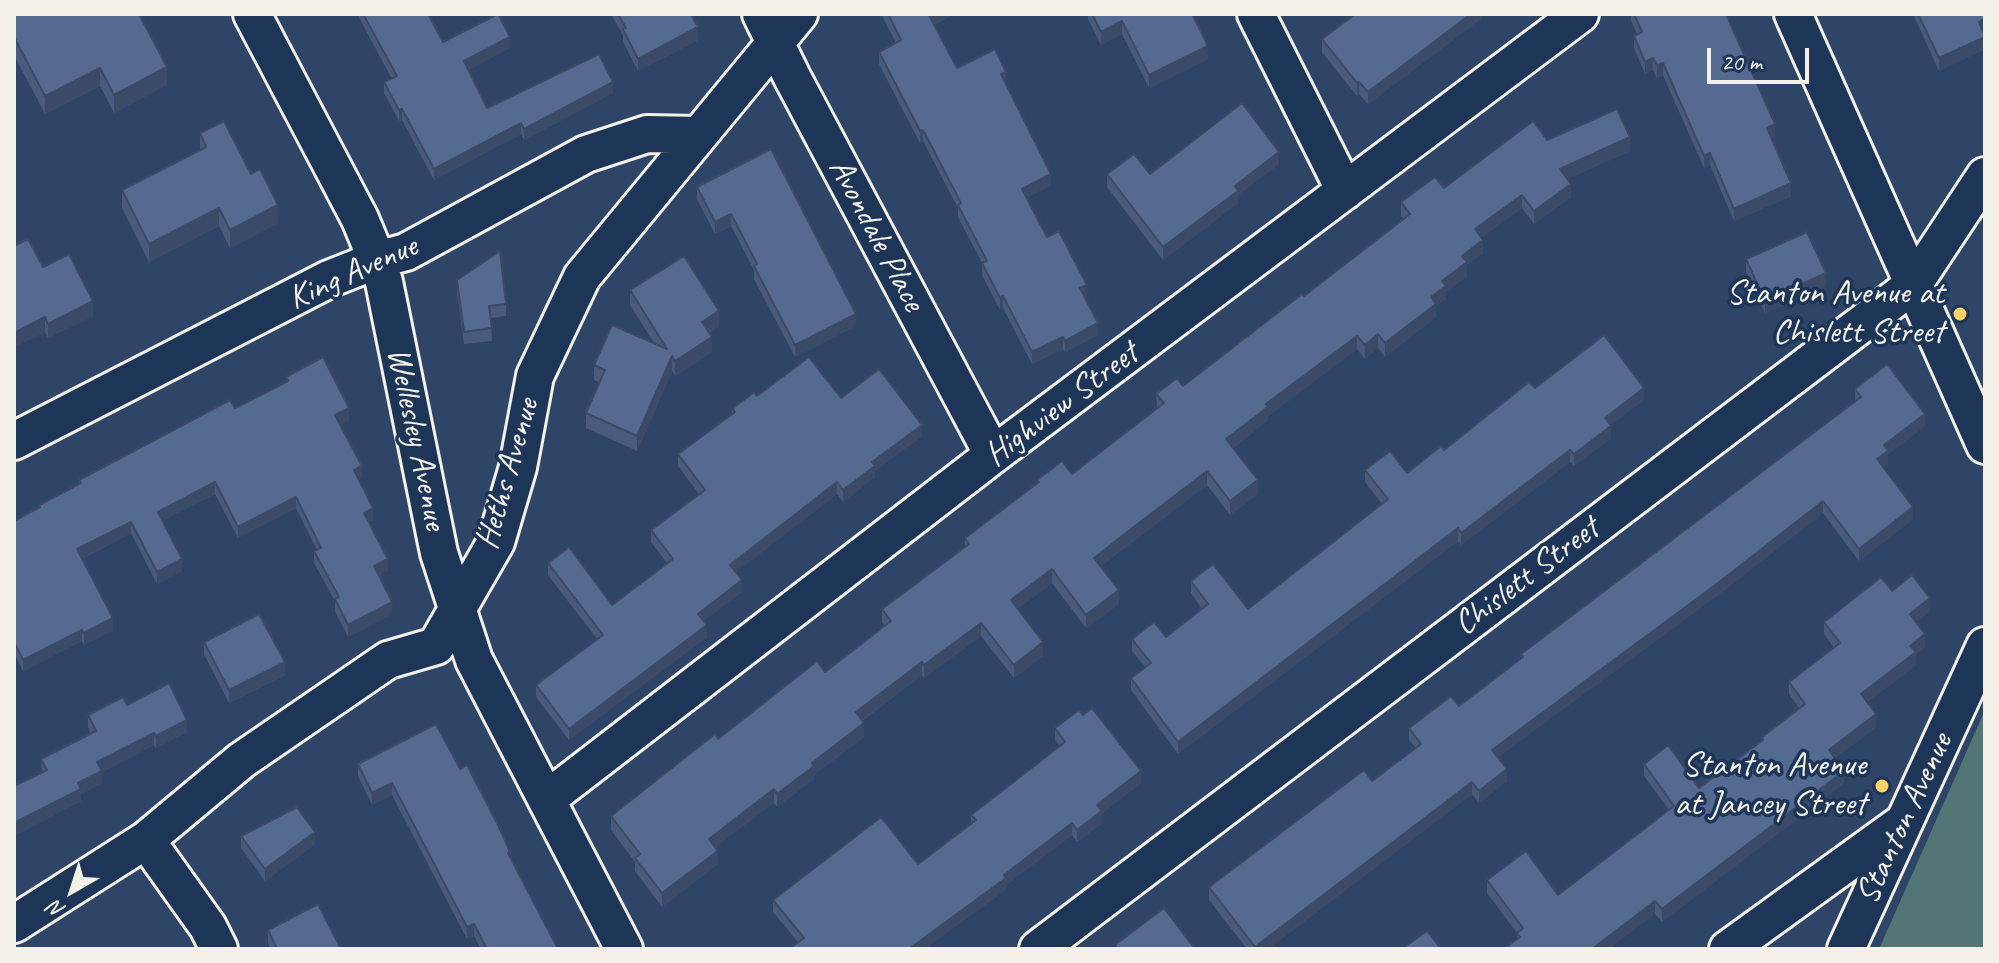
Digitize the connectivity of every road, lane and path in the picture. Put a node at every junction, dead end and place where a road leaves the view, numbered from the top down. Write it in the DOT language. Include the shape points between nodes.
graph roads {
  1 [pos="252,14"];
  2 [pos="799,14"];
  3 [pos="1256,14"];
  4 [pos="1580,14"];
  5 [pos="1793,14"];
  6 [pos="768,29"];
  7 [pos="699,135"];
  8 [pos="1985,176"];
  9 [pos="1345,191"];
  10 [pos="377,260"];
  11 [pos="1913,285"];
  12 [pos="14,441"];
  13 [pos="1985,445"];
  14 [pos="993,455"];
  15 [pos="456,610"];
  16 [pos="1985,646"];
  17 [pos="547,799"];
  18 [pos="1903,823"];
  19 [pos="146,840"];
  20 [pos="14,924"];
  21 [pos="219,949"];
  22 [pos="624,949"];
  23 [pos="1038,949"];
  24 [pos="1728,949"];
  25 [pos="1846,949"];
  1 -- 10 [label="street, Wellesley Avenue"];
  2 -- 6 [label="street, Heths Avenue"];
  3 -- 9 [label="street"];
  4 -- 9 [label="street, Highview Street"];
  5 -- 11 [label="street"];
  6 -- 7 [label="street, Heths Avenue"];
  6 -- 14 [label="street, Avondale Place"];
  7 -- 10 [label="street, King Avenue" via="647,134 586,154 406,252"];
  7 -- 15 [label="street, Heths Avenue" via="582,277 535,376 518,467 496,542"];
  8 -- 11 [label="street, Chislett Street"];
  9 -- 14 [label="street, Highview Street"];
  10 -- 12 [label="street, King Avenue" via="329,279"];
  10 -- 15 [label="street, Wellesley Avenue" via="439,553"];
  11 -- 13 [label="street"];
  11 -- 23 [label="street, Chislett Street"];
  14 -- 17 [label="street, Highview Street"];
  15 -- 17 [label="street, Wellesley Avenue" via="474,660"];
  15 -- 19 [label="street, Heths Avenue" via="436,646 388,660 242,760"];
  16 -- 18 [label="street, Stanton Avenue"];
  17 -- 22 [label="street, Wellesley Avenue"];
  18 -- 24 [label="street"];
  18 -- 25 [label="street, Stanton Avenue"];
  19 -- 20 [label="street, Heths Avenue"];
  19 -- 21 [label="street"];
}
